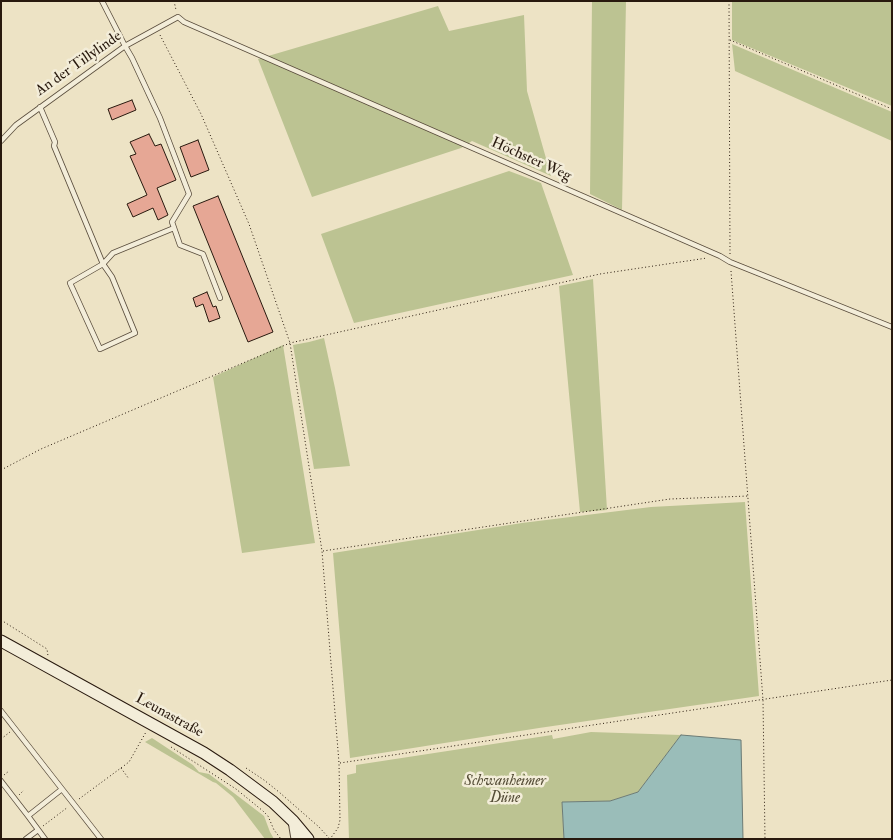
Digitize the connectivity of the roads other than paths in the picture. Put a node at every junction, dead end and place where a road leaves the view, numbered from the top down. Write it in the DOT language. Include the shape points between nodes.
graph roads {
  1 [pos="102,1"];
  2 [pos="178,16"];
  3 [pos="124,46"];
  4 [pos="40,107"];
  5 [pos="1,141"];
  6 [pos="174,228"];
  7 [pos="103,264"];
  8 [pos="220,298"];
  9 [pos="892,327"];
  10 [pos="1,640"];
  11 [pos="1,711"];
  12 [pos="1,781"];
  13 [pos="62,789"];
  14 [pos="28,816"];
  15 [pos="293,821"];
  16 [pos="38,830"];
  17 [pos="26,839"];
  18 [pos="45,839"];
  19 [pos="101,839"];
  20 [pos="296,839"];
  21 [pos="308,839"];
  1 -- 3 [label="lane"];
  2 -- 3 [label="lane, An der Tillylinde"];
  2 -- 9 [label="lane, Höchster Weg" via="184,22 730,262"];
  3 -- 4 [label="lane, An der Tillylinde"];
  3 -- 6 [label="lane" via="160,118 190,194 172,222"];
  4 -- 5 [label="lane, An der Tillylinde"];
  4 -- 7 [label="lane"];
  6 -- 7 [label="lane" via="114,253"];
  6 -- 8 [label="lane" via="180,245 203,254"];
  7 -- 7 [label="lane" via="135,333 100,349 70,283"];
  10 -- 15 [label="main road, Leunastraße" via="204,753 253,786"];
  11 -- 13 [label="lane"];
  12 -- 14 [label="lane"];
  13 -- 14 [label="lane"];
  13 -- 19 [label="lane"];
  14 -- 16 [label="lane"];
  15 -- 20 [label="street"];
  15 -- 21 [label="main road, Leunastraße"];
  16 -- 17 [label="lane"];
  16 -- 18 [label="lane"];
}
